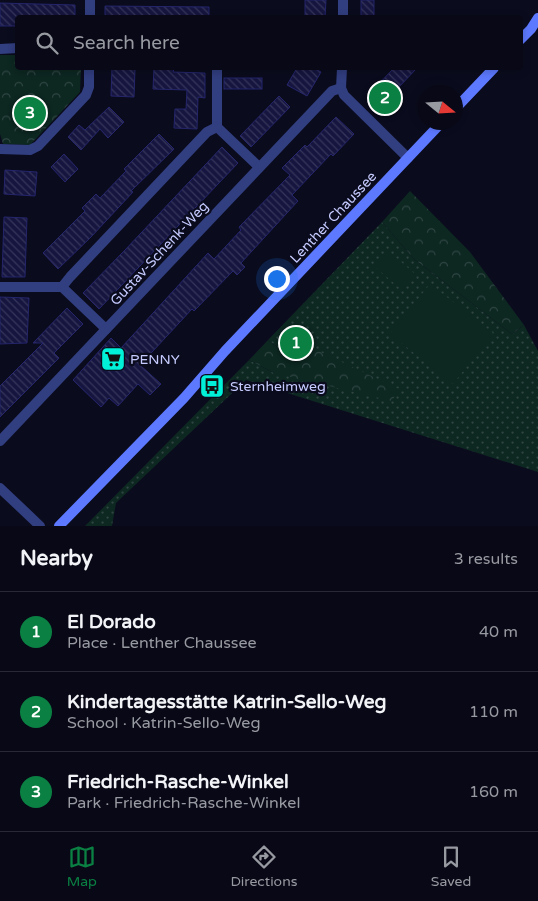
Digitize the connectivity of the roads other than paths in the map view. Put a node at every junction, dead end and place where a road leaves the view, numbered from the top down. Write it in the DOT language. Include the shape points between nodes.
graph roads {
  1 [pos="90,0"];
  2 [pos="343,0"];
  3 [pos="90,15"];
  4 [pos="343,15"];
  5 [pos="538,18"];
  6 [pos="523,37"];
  7 [pos="15,48"];
  8 [pos="0,49"];
  9 [pos="90,70"];
  10 [pos="217,70"];
  11 [pos="342,70"];
  12 [pos="492,70"];
  13 [pos="341,88"];
  14 [pos="463,101"];
  15 [pos="217,127"];
  16 [pos="434,130"];
  17 [pos="0,149"];
  18 [pos="408,158"];
  19 [pos="259,167"];
  20 [pos="0,287"];
  21 [pos="62,287"];
  22 [pos="106,329"];
  23 [pos="0,441"];
  24 [pos="0,488"];
  25 [pos="40,526"];
  26 [pos="58,526"];
  1 -- 3 [label="street"];
  2 -- 4 [label="street"];
  5 -- 6 [label="street"];
  7 -- 8 [label="street"];
  9 -- 17 [label="street" via="86,95 38,146 30,150"];
  10 -- 15 [label="street"];
  11 -- 13 [label="street"];
  12 -- 14 [label="street"];
  13 -- 18 [label="street" via="344,95"];
  13 -- 19 [label="street, Gustav-Schenk-Weg" via="332,91"];
  15 -- 19 [label="street"];
  15 -- 21 [label="street" via="207,132"];
  16 -- 18 [label="street, Lenther Chaussee"];
  18 -- 26 [label="street, Lenther Chaussee" via="184,398"];
  19 -- 22 [label="street, Gustav-Schenk-Weg"];
  20 -- 21 [label="street"];
  21 -- 22 [label="street"];
  22 -- 23 [label="street, Gustav-Schenk-Weg"];
  24 -- 25 [label="street"];
}
